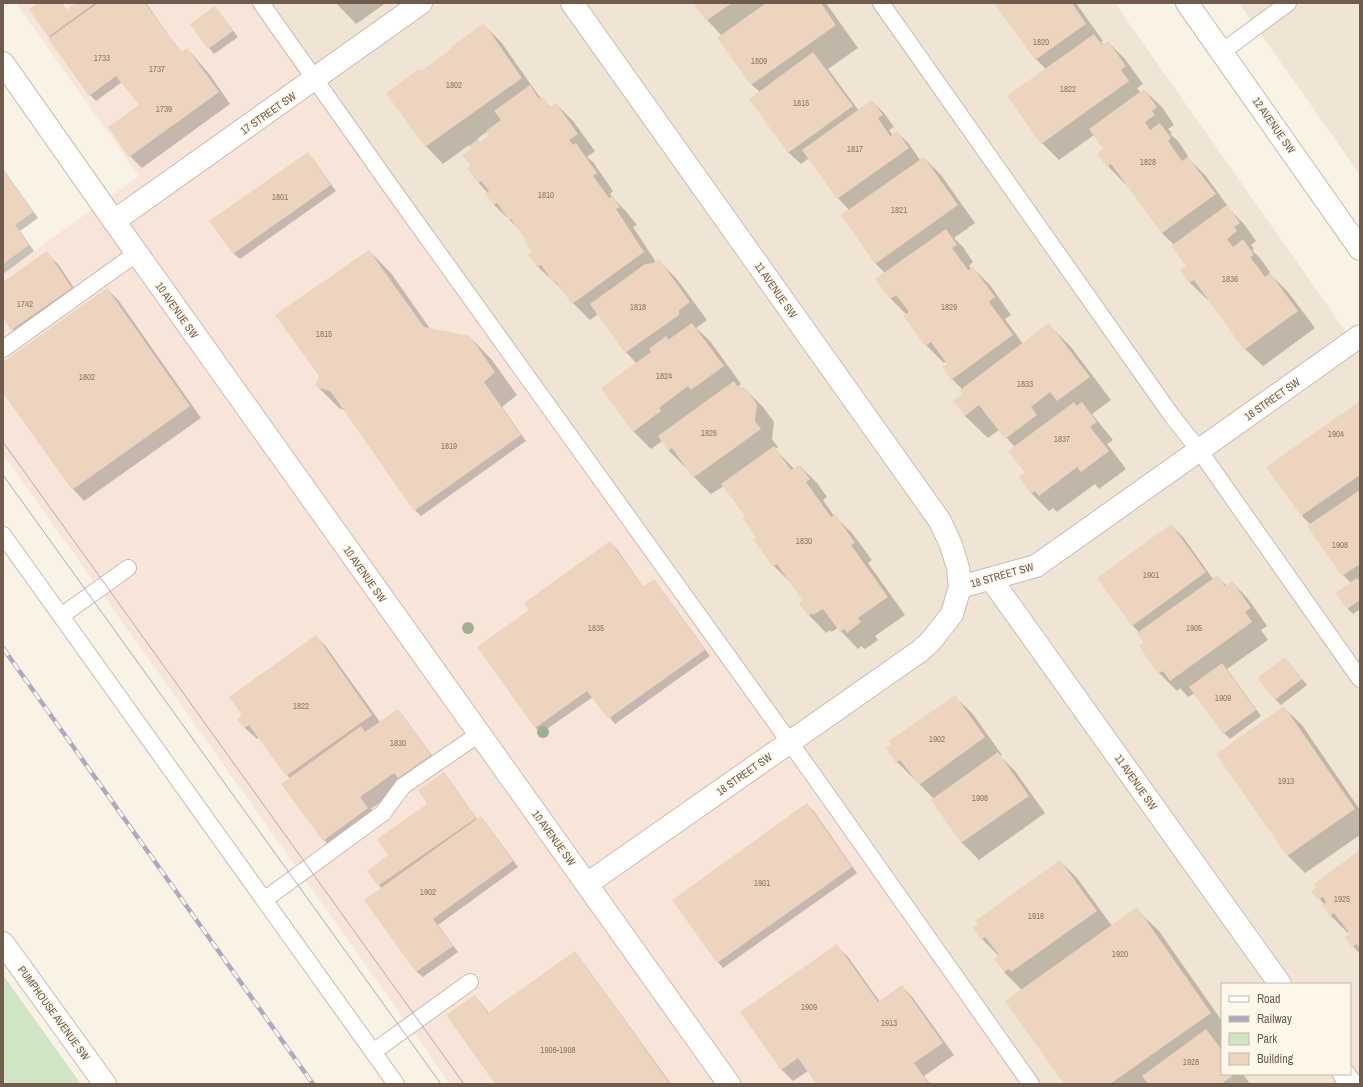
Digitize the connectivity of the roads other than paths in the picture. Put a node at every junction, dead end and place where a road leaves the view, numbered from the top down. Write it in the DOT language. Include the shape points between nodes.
graph roads {
  1 [pos="261,3"];
  2 [pos="421,3"];
  3 [pos="572,3"];
  4 [pos="881,3"];
  5 [pos="1187,3"];
  6 [pos="1288,3"];
  7 [pos="1222,52"];
  8 [pos="3,63"];
  9 [pos="315,80"];
  10 [pos="114,221"];
  11 [pos="1360,249"];
  12 [pos="137,253"];
  13 [pos="1360,336"];
  14 [pos="3,349"];
  15 [pos="1199,450"];
  16 [pos="3,535"];
  17 [pos="128,568"];
  18 [pos="991,579"];
  19 [pos="960,587"];
  20 [pos="61,616"];
  21 [pos="1360,679"];
  22 [pos="479,734"];
  23 [pos="789,742"];
  24 [pos="587,884"];
  25 [pos="264,900"];
  26 [pos="3,943"];
  27 [pos="470,982"];
  28 [pos="1279,983"];
  29 [pos="373,1052"];
  30 [pos="1345,1075"];
  31 [pos="105,1084"];
  32 [pos="396,1084"];
  33 [pos="729,1084"];
  34 [pos="1031,1084"];
  35 [pos="1351,1084"];
  1 -- 9 [label="lane"];
  2 -- 9 [label="street, 17 STREET SW"];
  3 -- 19 [label="street, 11 AVENUE SW" via="940,521 958,568"];
  4 -- 15 [label="lane" via="1168,410"];
  5 -- 7 [label="street, 12 AVENUE SW"];
  6 -- 7 [label="lane"];
  7 -- 11 [label="street, 12 AVENUE SW"];
  8 -- 10 [label="street, 10 AVENUE SW"];
  9 -- 10 [label="street, 17 STREET SW"];
  9 -- 23 [label="lane"];
  10 -- 12 [label="street, 10 AVENUE SW"];
  12 -- 14 [label="lane"];
  12 -- 22 [label="street, 10 AVENUE SW"];
  13 -- 15 [label="street, 18 STREET SW"];
  15 -- 18 [label="street, 18 STREET SW" via="1036,566"];
  15 -- 21 [label="lane"];
  16 -- 20 [label="lane"];
  17 -- 20 [label="lane"];
  18 -- 19 [label="street, 18 STREET SW"];
  18 -- 28 [label="street, 11 AVENUE SW"];
  19 -- 23 [label="street, 18 STREET SW" via="952,614 932,642"];
  20 -- 25 [label="lane"];
  22 -- 24 [label="street, 10 AVENUE SW"];
  22 -- 25 [label="lane" via="403,786 383,813"];
  23 -- 24 [label="street, 18 STREET SW"];
  23 -- 34 [label="lane"];
  24 -- 33 [label="street, 10 AVENUE SW"];
  25 -- 29 [label="lane"];
  26 -- 31 [label="street, PUMPHOUSE AVENUE SW"];
  27 -- 29 [label="lane"];
  29 -- 32 [label="lane"];
  30 -- 35 [label="street"];
}
